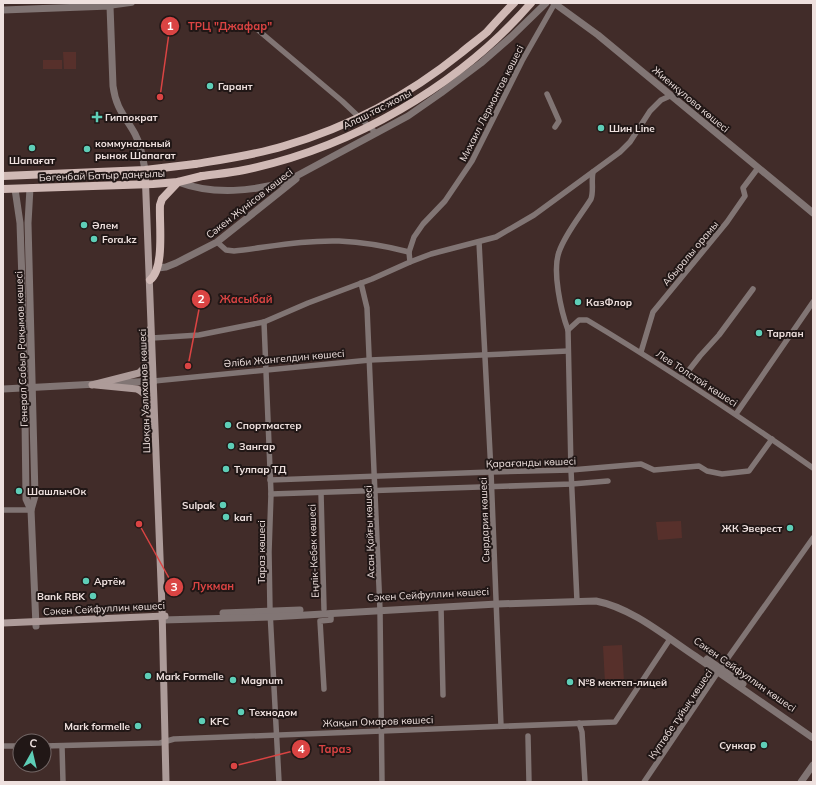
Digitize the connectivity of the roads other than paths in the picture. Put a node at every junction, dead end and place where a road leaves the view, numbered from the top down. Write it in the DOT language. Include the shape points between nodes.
graph roads {
  1 [pos="132,3"];
  2 [pos="514,3"];
  3 [pos="531,3"];
  4 [pos="546,3"];
  5 [pos="555,3"];
  6 [pos="110,6"];
  7 [pos="3,10"];
  8 [pos="258,30"];
  9 [pos="547,94"];
  10 [pos="670,96"];
  11 [pos="555,128"];
  12 [pos="376,133"];
  13 [pos="195,164"];
  14 [pos="758,168"];
  15 [pos="145,170"];
  16 [pos="307,170"];
  17 [pos="593,172"];
  18 [pos="3,176"];
  19 [pos="202,176"];
  20 [pos="178,182"];
  21 [pos="146,184"];
  22 [pos="30,188"];
  23 [pos="3,189"];
  24 [pos="15,189"];
  25 [pos="813,213"];
  26 [pos="20,223"];
  27 [pos="28,223"];
  28 [pos="217,242"];
  29 [pos="479,242"];
  30 [pos="409,252"];
  31 [pos="410,262"];
  32 [pos="158,268"];
  33 [pos="150,280"];
  34 [pos="361,283"];
  35 [pos="753,289"];
  36 [pos="813,302"];
  37 [pos="264,322"];
  38 [pos="152,325"];
  39 [pos="568,330"];
  40 [pos="152,338"];
  41 [pos="568,352"];
  42 [pos="641,352"];
  43 [pos="485,355"];
  44 [pos="370,360"];
  45 [pos="266,369"];
  46 [pos="682,379"];
  47 [pos="154,381"];
  48 [pos="92,385"];
  49 [pos="25,387"];
  50 [pos="33,387"];
  51 [pos="3,389"];
  52 [pos="736,414"];
  53 [pos="156,432"];
  54 [pos="772,439"];
  55 [pos="813,468"];
  56 [pos="572,470"];
  57 [pos="491,472"];
  58 [pos="376,477"];
  59 [pos="270,480"];
  60 [pos="608,481"];
  61 [pos="572,484"];
  62 [pos="492,487"];
  63 [pos="376,491"];
  64 [pos="321,493"];
  65 [pos="271,494"];
  66 [pos="3,510"];
  67 [pos="31,510"];
  68 [pos="813,538"];
  69 [pos="577,599"];
  70 [pos="497,602"];
  71 [pos="441,607"];
  72 [pos="380,608"];
  73 [pos="324,609"];
  74 [pos="331,612"];
  75 [pos="270,614"];
  76 [pos="163,617"];
  77 [pos="3,623"];
  78 [pos="36,624"];
  79 [pos="3,628"];
  80 [pos="670,639"];
  81 [pos="720,670"];
  82 [pos="324,689"];
  83 [pos="443,696"];
  84 [pos="579,723"];
  85 [pos="501,726"];
  86 [pos="380,730"];
  87 [pos="278,734"];
  88 [pos="813,734"];
  89 [pos="528,736"];
  90 [pos="813,738"];
  91 [pos="165,742"];
  92 [pos="52,746"];
  93 [pos="62,746"];
  94 [pos="813,765"];
  95 [pos="63,782"];
  96 [pos="166,782"];
  97 [pos="279,782"];
  98 [pos="382,782"];
  99 [pos="528,782"];
  100 [pos="585,782"];
  101 [pos="644,782"];
  102 [pos="801,782"];
  1 -- 6 [label="street"];
  2 -- 13 [label="main road, Алаш тас жолы, bridge" via="486,32 446,65 405,93 358,118 285,146 252,155"];
  3 -- 19 [label="main road, Алаш тас жолы, bridge" via="476,57 395,113 303,153 244,170"];
  4 -- 12 [label="street" via="481,63 408,116"];
  5 -- 10 [label="street, Жиенқұлова көшесі" via="598,35"];
  5 -- 30 [label="street, Михаил Лермонтов көшесі" via="522,61 472,161 445,201 422,224"];
  6 -- 7 [label="street"];
  6 -- 15 [label="street, Шоқан Уәлиханов көшесі" via="114,97 136,134"];
  8 -- 12 [label="street"];
  9 -- 11 [label="street" via="559,121"];
  10 -- 14 [label="street, Жиенқұлова көшесі"];
  10 -- 17 [label="street" via="660,100 650,111 630,142 620,152"];
  12 -- 16 [label="street"];
  13 -- 15 [label="main road, Бөгенбай Батыр даңғылы"];
  14 -- 25 [label="street, Жиенқұлова көшесі"];
  14 -- 42 [label="street, Абыралы орамы" via="743,188 745,196 727,222 653,312"];
  15 -- 18 [label="main road, Бөгенбай Батыр даңғылы"];
  15 -- 21 [label="main road, Шоқан Уәлиханов көшесі"];
  16 -- 20 [label="street" via="271,186 227,191 191,187"];
  16 -- 28 [label="street, Сәкен Жүнісов көшесі"];
  17 -- 29 [label="street" via="534,215 496,237"];
  17 -- 39 [label="street" via="591,199 565,239 557,259 558,285"];
  19 -- 20 [label="main road, Бөгенбай Батыр даңғылы"];
  20 -- 21 [label="main road, Бөгенбай Батыр даңғылы"];
  20 -- 32 [label="main road" via="162,199 160,205 161,244"];
  21 -- 22 [label="main road, Бөгенбай Батыр даңғылы"];
  21 -- 33 [label="main road, Шоқан Уәлиханов көшесі"];
  22 -- 24 [label="main road, Бөгенбай Батыр даңғылы"];
  22 -- 27 [label="street, Генерал Сабыр Рақымов көшесі"];
  23 -- 24 [label="main road, Бөгенбай Батыр даңғылы"];
  24 -- 26 [label="street, Генерал Сабыр Рақымов көшесі"];
  26 -- 27 [label="street"];
  26 -- 49 [label="street, Генерал Сабыр Рақымов көшесі"];
  27 -- 50 [label="street, Генерал Сабыр Рақымов көшесі"];
  28 -- 30 [label="street" via="226,250 234,251 337,241"];
  28 -- 32 [label="street, Сәкен Жүнісов көшесі" via="176,263"];
  29 -- 31 [label="street"];
  29 -- 43 [label="street, Сырдария көшесі"];
  30 -- 31 [label="street, Михаил Лермонтов көшесі"];
  31 -- 34 [label="street"];
  32 -- 33 [label="main road" via="155,277"];
  33 -- 38 [label="main road, Шоқан Уәлиханов көшесі"];
  34 -- 37 [label="street"];
  34 -- 44 [label="street, Асан Қайғы көшесі" via="367,308"];
  35 -- 46 [label="street"];
  36 -- 52 [label="street"];
  37 -- 40 [label="street" via="199,335"];
  37 -- 45 [label="street, Тараз көшесі"];
  38 -- 40 [label="main road, Шоқан Уәлиханов көшесі"];
  38 -- 48 [label="main road" via="143,370"];
  39 -- 41 [label="street"];
  39 -- 42 [label="street, Лев Толстой көшесі" via="579,320 586,320"];
  40 -- 47 [label="main road, Шоқан Уәлиханов көшесі"];
  41 -- 43 [label="street, Әліби Жангелдин көшесі"];
  41 -- 56 [label="street"];
  42 -- 46 [label="street, Лев Толстой көшесі"];
  43 -- 44 [label="street, Әліби Жангелдин көшесі"];
  43 -- 57 [label="street, Сырдария көшесі"];
  44 -- 45 [label="street, Әліби Жангелдин көшесі"];
  44 -- 58 [label="street, Асан Қайғы көшесі"];
  45 -- 47 [label="street, Әліби Жангелдин көшесі"];
  45 -- 59 [label="street, Тараз көшесі"];
  46 -- 52 [label="street, Лев Толстой көшесі"];
  47 -- 48 [label="street, Әліби Жангелдин көшесі"];
  47 -- 53 [label="main road, Шоқан Уәлиханов көшесі"];
  48 -- 50 [label="street, Әліби Жангелдин көшесі"];
  48 -- 53 [label="main road" via="137,389 143,392"];
  49 -- 50 [label="street, Әліби Жангелдин көшесі"];
  49 -- 51 [label="street, Әліби Жангелдин көшесі"];
  49 -- 67 [label="street, Генерал Сабыр Рақымов көшесі" via="26,499"];
  50 -- 67 [label="street, Генерал Сабыр Рақымов көшесі" via="35,496"];
  52 -- 54 [label="street, Лев Толстой көшесі"];
  53 -- 76 [label="main road, Шоқан Уәлиханов көшесі"];
  54 -- 55 [label="street, Лев Толстой көшесі"];
  54 -- 56 [label="street, Қарағанды көшесі" via="749,471 722,474 707,471 699,466 654,470 641,464"];
  56 -- 57 [label="street, Қарағанды көшесі"];
  56 -- 61 [label="street"];
  57 -- 58 [label="street, Қарағанды көшесі"];
  57 -- 62 [label="street, Сырдария көшесі"];
  58 -- 59 [label="street, Қарағанды көшесі"];
  58 -- 63 [label="street, Асан Қайғы көшесі"];
  59 -- 65 [label="street, Тараз көшесі"];
  60 -- 61 [label="street"];
  61 -- 62 [label="street"];
  61 -- 69 [label="street"];
  62 -- 63 [label="street"];
  62 -- 70 [label="street, Сырдария көшесі"];
  63 -- 64 [label="street"];
  63 -- 72 [label="street, Асан Қайғы көшесі"];
  64 -- 65 [label="street"];
  64 -- 73 [label="street, Еңлік-Кебек көшесі"];
  65 -- 75 [label="street, Тараз көшесі"];
  66 -- 67 [label="street"];
  67 -- 78 [label="street, Генерал Сабыр Рақымов көшесі"];
  68 -- 81 [label="street, Күлтөбе тұйық көшесі"];
  69 -- 70 [label="street, Сәкен Сейфуллин көшесі"];
  69 -- 80 [label="street, Сәкен Сейфуллин көшесі" via="609,604 634,616"];
  69 -- 81 [label="street, Сәкен Сейфуллин көшесі" via="603,598 627,607"];
  70 -- 71 [label="street, Сәкен Сейфуллин көшесі"];
  70 -- 72 [label="street, Сәкен Сейфуллин көшесі"];
  70 -- 85 [label="street, Сырдария көшесі"];
  71 -- 72 [label="street, Сәкен Сейфуллин көшесі"];
  71 -- 83 [label="street, Сәкен Сейфуллин көшесі"];
  72 -- 73 [label="street, Сәкен Сейфуллин көшесі"];
  72 -- 74 [label="street, Сәкен Сейфуллин көшесі"];
  72 -- 86 [label="street, Асан Қайғы көшесі"];
  73 -- 75 [label="street, Сәкен Сейфуллин көшесі"];
  74 -- 75 [label="street, Сәкен Сейфуллин көшесі"];
  74 -- 82 [label="street" via="331,620 320,621"];
  75 -- 76 [label="street, Сәкен Сейфуллин көшесі"];
  75 -- 87 [label="street, Тараз көшесі"];
  76 -- 78 [label="main road, Сәкен Сейфуллин көшесі"];
  76 -- 91 [label="main road, Шоқан Уәлиханов көшесі"];
  77 -- 78 [label="main road, Сәкен Сейфуллин көшесі"];
  78 -- 79 [label="main road, Сәкен Сейфуллин көшесі"];
  80 -- 81 [label="street, Сәкен Сейфуллин көшесі"];
  80 -- 84 [label="street, Жақып Омаров көшесі" via="615,722"];
  81 -- 88 [label="street, Сәкен Сейфуллин көшесі"];
  81 -- 90 [label="street, Сәкен Сейфуллин көшесі"];
  81 -- 101 [label="street, Күлтөбе тұйық көшесі"];
  84 -- 85 [label="street, Жақып Омаров көшесі"];
  84 -- 100 [label="street" via="582,732"];
  85 -- 86 [label="street, Жақып Омаров көшесі"];
  86 -- 87 [label="street, Жақып Омаров көшесі"];
  86 -- 98 [label="street, Асан Қайғы көшесі"];
  87 -- 91 [label="street, Жақып Омаров көшесі" via="174,739"];
  87 -- 97 [label="street, Тараз көшесі"];
  89 -- 99 [label="street"];
  91 -- 93 [label="street, Жақып Омаров көшесі"];
  91 -- 96 [label="main road, Шоқан Уәлиханов көшесі"];
  92 -- 93 [label="street, Жақып Омаров көшесі"];
  93 -- 95 [label="street"];
  94 -- 102 [label="street"];
}
